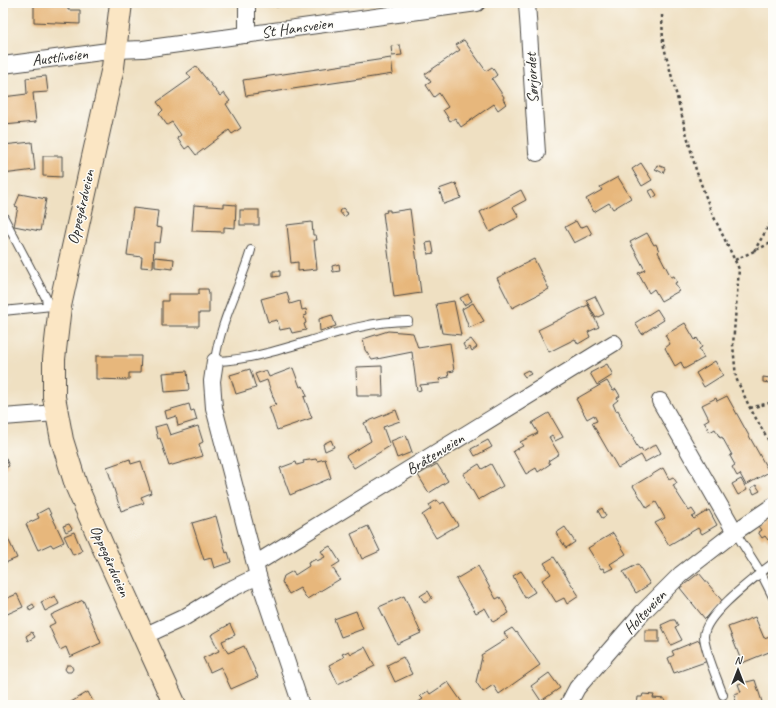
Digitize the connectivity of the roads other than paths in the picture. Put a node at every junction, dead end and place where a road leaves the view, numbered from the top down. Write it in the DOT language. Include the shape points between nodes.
graph roads {
  1 [pos="121,3"];
  2 [pos="247,3"];
  3 [pos="477,3"];
  4 [pos="528,3"];
  5 [pos="247,35"];
  6 [pos="116,50"];
  7 [pos="3,65"];
  8 [pos="537,154"];
  9 [pos="3,216"];
  10 [pos="252,250"];
  11 [pos="54,306"];
  12 [pos="3,311"];
  13 [pos="408,321"];
  14 [pos="614,343"];
  15 [pos="215,361"];
  16 [pos="660,401"];
  17 [pos="56,413"];
  18 [pos="3,417"];
  19 [pos="773,506"];
  20 [pos="735,532"];
  21 [pos="773,563"];
  22 [pos="257,570"];
  23 [pos="761,573"];
  24 [pos="773,597"];
  25 [pos="144,636"];
  26 [pos="723,695"];
  27 [pos="175,705"];
  28 [pos="301,705"];
  29 [pos="568,705"];
  1 -- 6 [label="main road, Oppegårdveien"];
  2 -- 5 [label="street"];
  3 -- 5 [label="street, St Hansveien"];
  4 -- 8 [label="street, Sørjordet"];
  5 -- 6 [label="street, St Hansveien" via="143,50"];
  6 -- 7 [label="street, Austliveien"];
  6 -- 11 [label="main road, Oppegårdveien"];
  9 -- 11 [label="lane" via="46,298"];
  10 -- 15 [label="lane" via="222,326"];
  11 -- 12 [label="lane"];
  11 -- 17 [label="main road, Oppegårdveien"];
  13 -- 15 [label="lane" via="358,328 236,360"];
  14 -- 22 [label="street, Bråtenveien"];
  15 -- 22 [label="street" via="212,381 214,408"];
  16 -- 20 [label="street"];
  17 -- 18 [label="street"];
  17 -- 25 [label="main road, Oppegårdveien" via="76,485"];
  19 -- 20 [label="street, Holteveien"];
  20 -- 23 [label="lane"];
  20 -- 29 [label="street, Holteveien" via="681,574 643,612 577,688"];
  21 -- 23 [label="lane"];
  22 -- 25 [label="street, Bråtenveien" via="185,617"];
  22 -- 28 [label="street"];
  23 -- 24 [label="lane"];
  23 -- 26 [label="lane" via="722,607 706,626 705,641"];
  25 -- 27 [label="main road, Oppegårdveien"];
}
